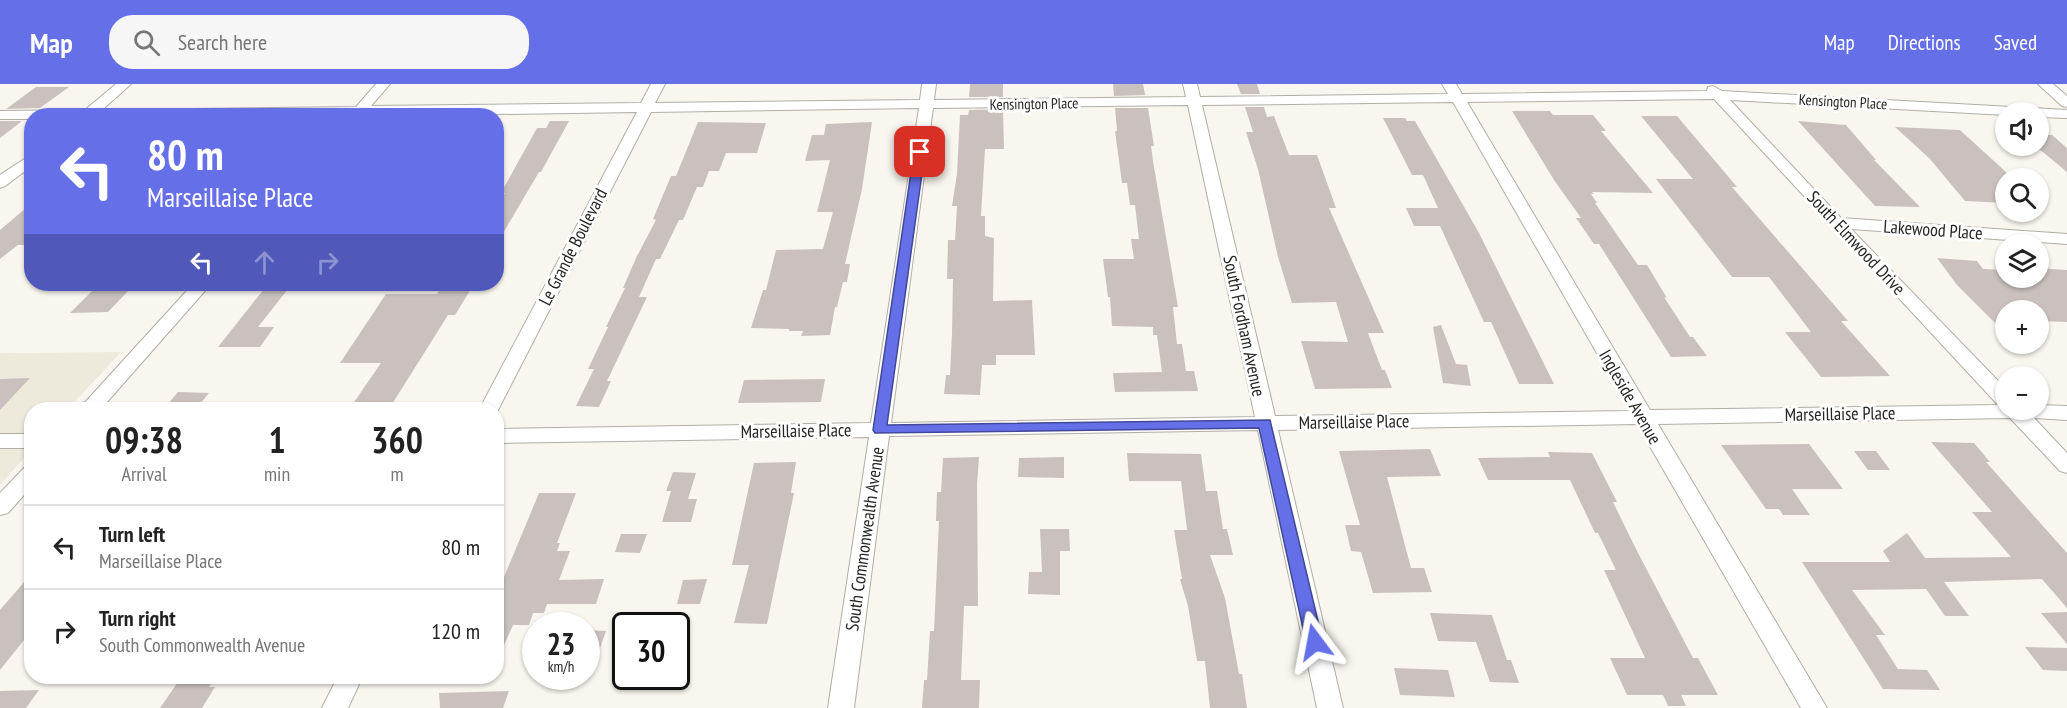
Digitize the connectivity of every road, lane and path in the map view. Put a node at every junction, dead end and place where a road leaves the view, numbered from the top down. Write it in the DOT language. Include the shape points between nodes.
graph roads {
  1 [pos="124,84"];
  2 [pos="383,84"];
  3 [pos="658,84"];
  4 [pos="929,84"];
  5 [pos="2045,84"];
  6 [pos="1713,89"];
  7 [pos="1453,92"];
  8 [pos="1192,93"];
  9 [pos="2067,103"];
  10 [pos="926,105"];
  11 [pos="95,108"];
  12 [pos="361,108"];
  13 [pos="645,109"];
  14 [pos="504,111"];
  15 [pos="2067,114"];
  16 [pos="0,115"];
  17 [pos="24,115"];
  18 [pos="24,164"];
  19 [pos="0,183"];
  20 [pos="1836,223"];
  21 [pos="2067,239"];
  22 [pos="196,291"];
  23 [pos="1995,389"];
  24 [pos="95,402"];
  25 [pos="493,402"];
  26 [pos="1995,407"];
  27 [pos="2049,411"];
  28 [pos="2067,413"];
  29 [pos="1642,416"];
  30 [pos="2024,420"];
  31 [pos="1265,423"];
  32 [pos="880,430"];
  33 [pos="504,436"];
  34 [pos="0,441"];
  35 [pos="24,441"];
  36 [pos="2067,466"];
  37 [pos="24,481"];
  38 [pos="0,507"];
  39 [pos="347,684"];
  40 [pos="335,708"];
  41 [pos="841,708"];
  42 [pos="1330,708"];
  43 [pos="1814,708"];
  1 -- 11 [label="street"];
  2 -- 12 [label="street"];
  3 -- 13 [label="street, Le Grande Boulevard"];
  4 -- 10 [label="street, South Commonwealth Avenue"];
  5 -- 9 [label="street"];
  6 -- 7 [label="street, Kensington Place"];
  6 -- 15 [label="street, Kensington Place"];
  6 -- 20 [label="street, South Elmwood Drive"];
  7 -- 8 [label="street, Kensington Place"];
  7 -- 29 [label="street, Ingleside Avenue"];
  8 -- 10 [label="street, Kensington Place"];
  8 -- 31 [label="street, South Fordham Avenue"];
  10 -- 13 [label="street, Kensington Place"];
  10 -- 32 [label="street, South Commonwealth Avenue"];
  13 -- 14 [label="street, Kensington Place"];
  13 -- 25 [label="street, Le Grande Boulevard"];
  16 -- 17 [label="street, Kensington Place"];
  18 -- 19 [label="street"];
  20 -- 21 [label="street, Lakewood Place"];
  20 -- 23 [label="street, South Elmwood Drive"];
  22 -- 24 [label="street"];
  26 -- 29 [label="street, Marseillaise Place"];
  27 -- 28 [label="street, Marseillaise Place"];
  29 -- 31 [label="street, Marseillaise Place"];
  29 -- 43 [label="street, Ingleside Avenue"];
  30 -- 36 [label="street, South Elmwood Drive"];
  31 -- 32 [label="street, Marseillaise Place"];
  31 -- 42 [label="street, South Fordham Avenue"];
  32 -- 33 [label="street, Marseillaise Place"];
  32 -- 41 [label="street, South Commonwealth Avenue"];
  34 -- 35 [label="street"];
  37 -- 38 [label="street"];
  39 -- 40 [label="street"];
}
